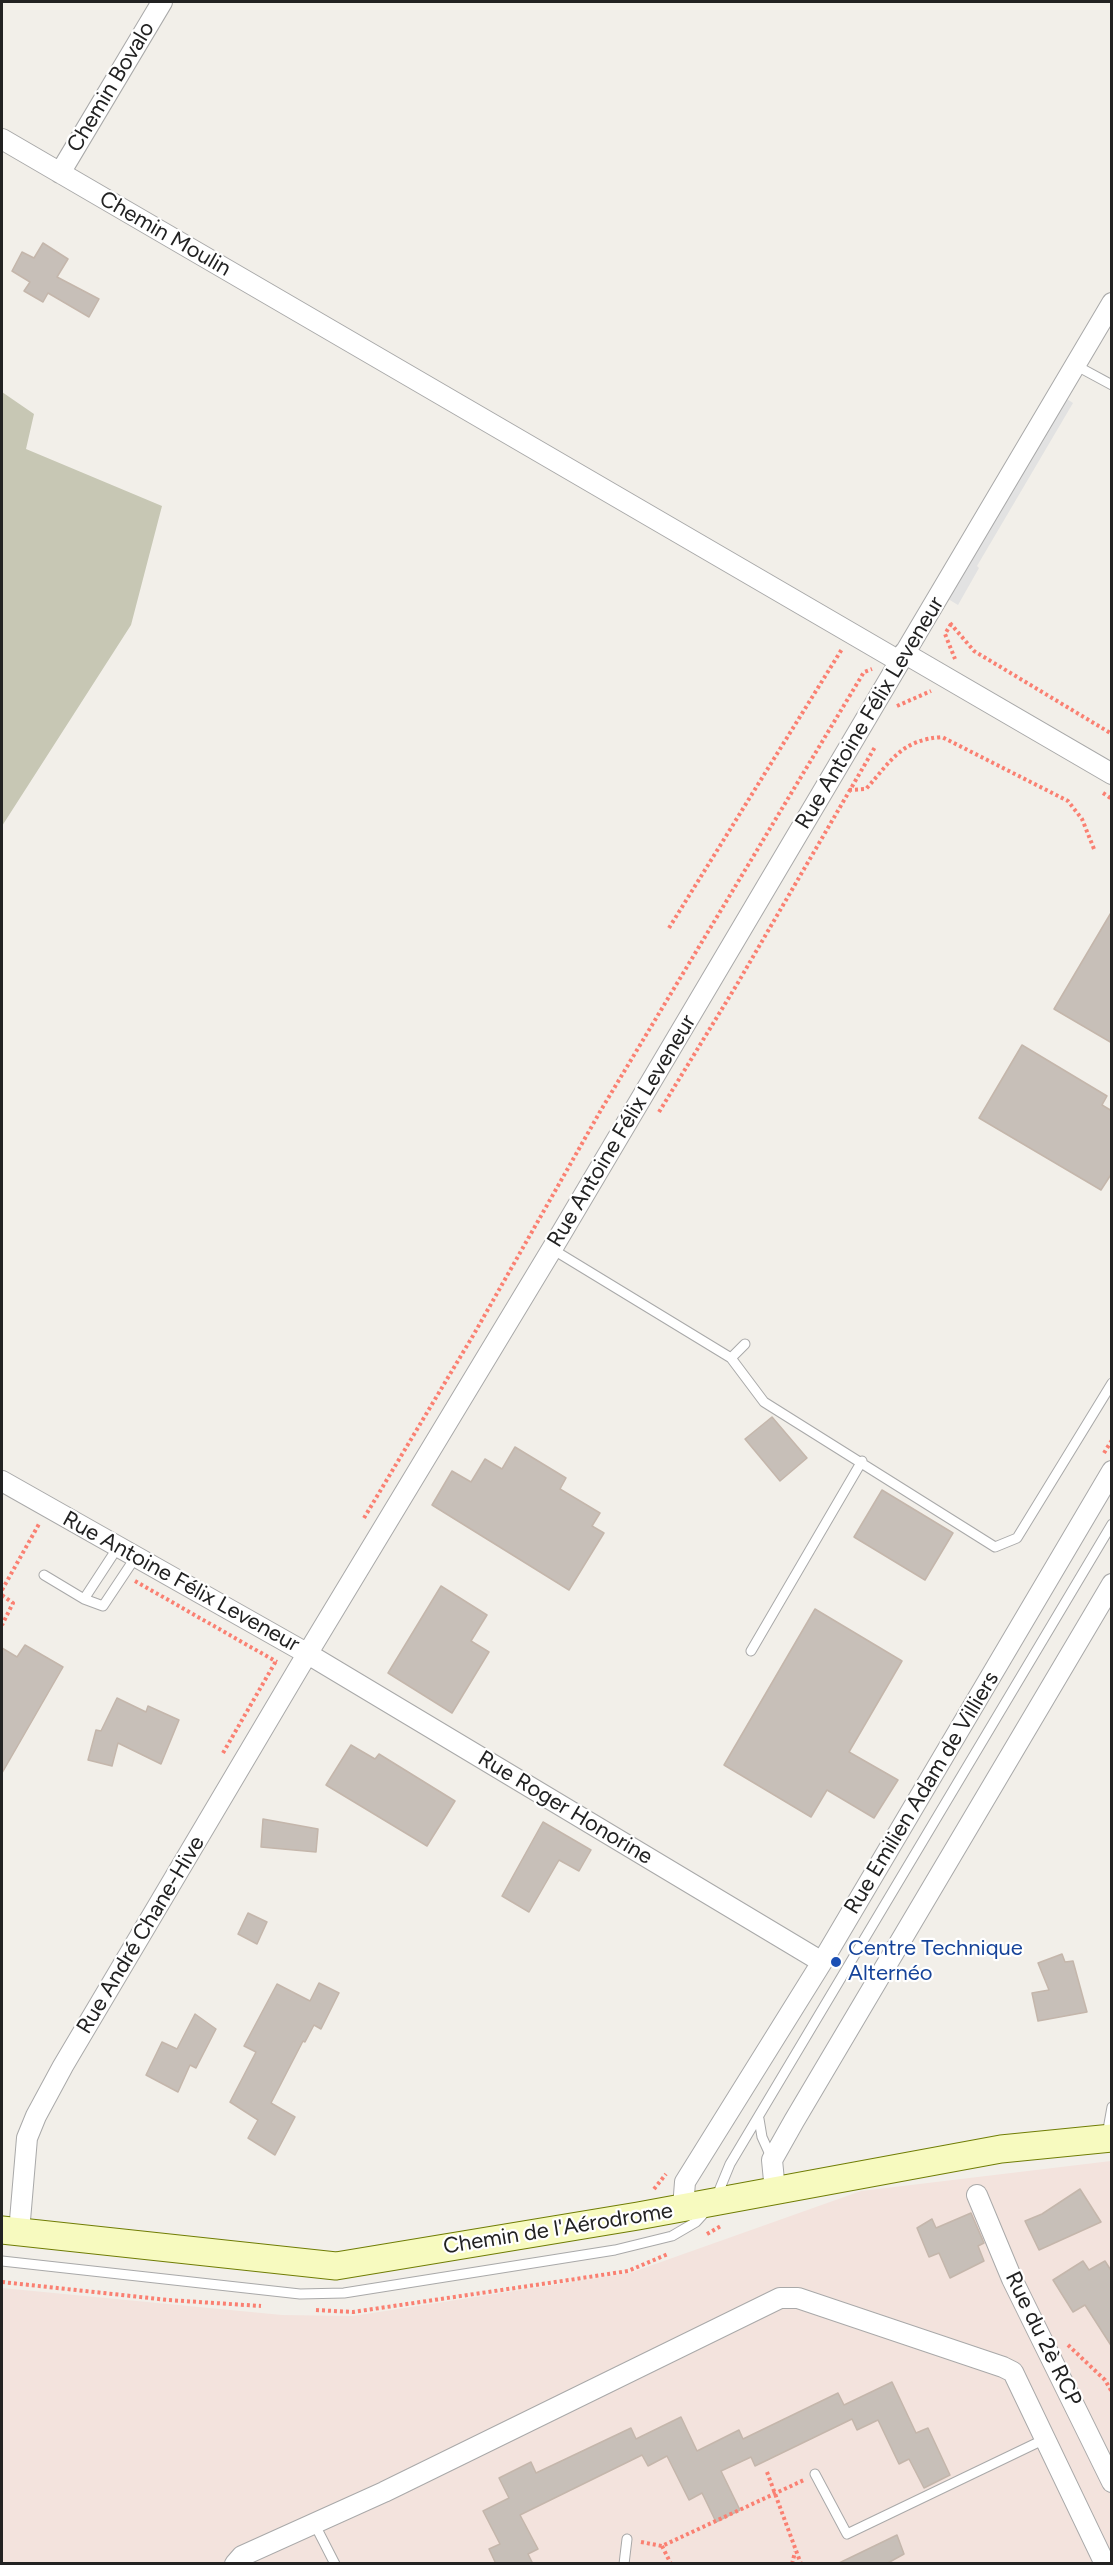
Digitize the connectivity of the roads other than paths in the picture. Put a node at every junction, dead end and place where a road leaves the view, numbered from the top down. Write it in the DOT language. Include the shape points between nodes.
graph roads {
  1 [pos="162,2"];
  2 [pos="2,139"];
  3 [pos="60,173"];
  4 [pos="1112,303"];
  5 [pos="1075,364"];
  6 [pos="1112,385"];
  7 [pos="902,657"];
  8 [pos="1112,774"];
  9 [pos="552,1249"];
  10 [pos="746,1344"];
  11 [pos="731,1358"];
  12 [pos="1112,1383"];
  13 [pos="862,1461"];
  14 [pos="1112,1471"];
  15 [pos="2,1481"];
  16 [pos="1112,1524"];
  17 [pos="118,1547"];
  18 [pos="135,1558"];
  19 [pos="44,1575"];
  20 [pos="1112,1584"];
  21 [pos="84,1599"];
  22 [pos="751,1651"];
  23 [pos="308,1654"];
  24 [pos="822,1962"];
  25 [pos="1112,2107"];
  26 [pos="759,2119"];
  27 [pos="1109,2138"];
  28 [pos="772,2160"];
  29 [pos="775,2191"];
  30 [pos="977,2195"];
  31 [pos="715,2202"];
  32 [pos="683,2208"];
  33 [pos="10,2231"];
  34 [pos="2,2261"];
  35 [pos="1045,2439"];
  36 [pos="815,2474"];
  37 [pos="1112,2482"];
  38 [pos="314,2523"];
  39 [pos="627,2540"];
  40 [pos="235,2564"];
  41 [pos="335,2564"];
  42 [pos="624,2564"];
  43 [pos="1105,2564"];
  1 -- 3 [label="street, Chemin Bovalo"];
  2 -- 3 [label="street, Chemin Moulin"];
  3 -- 7 [label="street, Chemin Moulin" via="852,633"];
  4 -- 5 [label="street, Rue Antoine Félix Leveneur"];
  5 -- 6 [label="lane"];
  5 -- 7 [label="street, Rue Antoine Félix Leveneur"];
  7 -- 8 [label="street, Chemin Moulin"];
  7 -- 9 [label="street, Rue Antoine Félix Leveneur"];
  9 -- 11 [label="lane"];
  9 -- 23 [label="street, Rue Antoine Félix Leveneur"];
  10 -- 11 [label="lane"];
  11 -- 13 [label="lane" via="764,1402"];
  12 -- 13 [label="lane" via="1017,1538 995,1547"];
  13 -- 22 [label="lane"];
  14 -- 24 [label="street, Rue Emilien Adam de Villiers"];
  15 -- 17 [label="street, Rue Antoine Félix Leveneur"];
  16 -- 26 [label="lane"];
  17 -- 18 [label="street, Rue Antoine Félix Leveneur"];
  17 -- 21 [label="lane"];
  18 -- 21 [label="lane" via="103,1606"];
  18 -- 23 [label="street, Rue Antoine Félix Leveneur"];
  19 -- 21 [label="lane"];
  20 -- 28 [label="street"];
  23 -- 24 [label="street, Rue Roger Honorine"];
  23 -- 33 [label="street, Rue André Chane-Hive" via="36,2116 27,2138"];
  24 -- 32 [label="street, Rue Emilien Adam de Villiers" via="685,2182"];
  25 -- 27 [label="lane"];
  26 -- 28 [label="lane"];
  26 -- 31 [label="lane" via="730,2164"];
  27 -- 29 [label="main road, Chemin de l'Aérodrome" via="1001,2149"];
  28 -- 29 [label="street"];
  29 -- 31 [label="main road, Chemin de l'Aérodrome"];
  30 -- 37 [label="street, Rue du 2è RCP" via="1012,2279"];
  31 -- 32 [label="main road, Chemin de l'Aérodrome"];
  31 -- 34 [label="lane" via="696,2222 672,2236 615,2250 344,2294 300,2294"];
  32 -- 33 [label="main road, Chemin de l'Aérodrome" via="336,2266"];
  35 -- 36 [label="lane" via="847,2535"];
  35 -- 38 [label="street" via="1013,2372 798,2298 780,2298"];
  35 -- 43 [label="street"];
  38 -- 40 [label="street" via="242,2556"];
  38 -- 41 [label="lane"];
  39 -- 42 [label="lane"];
}
